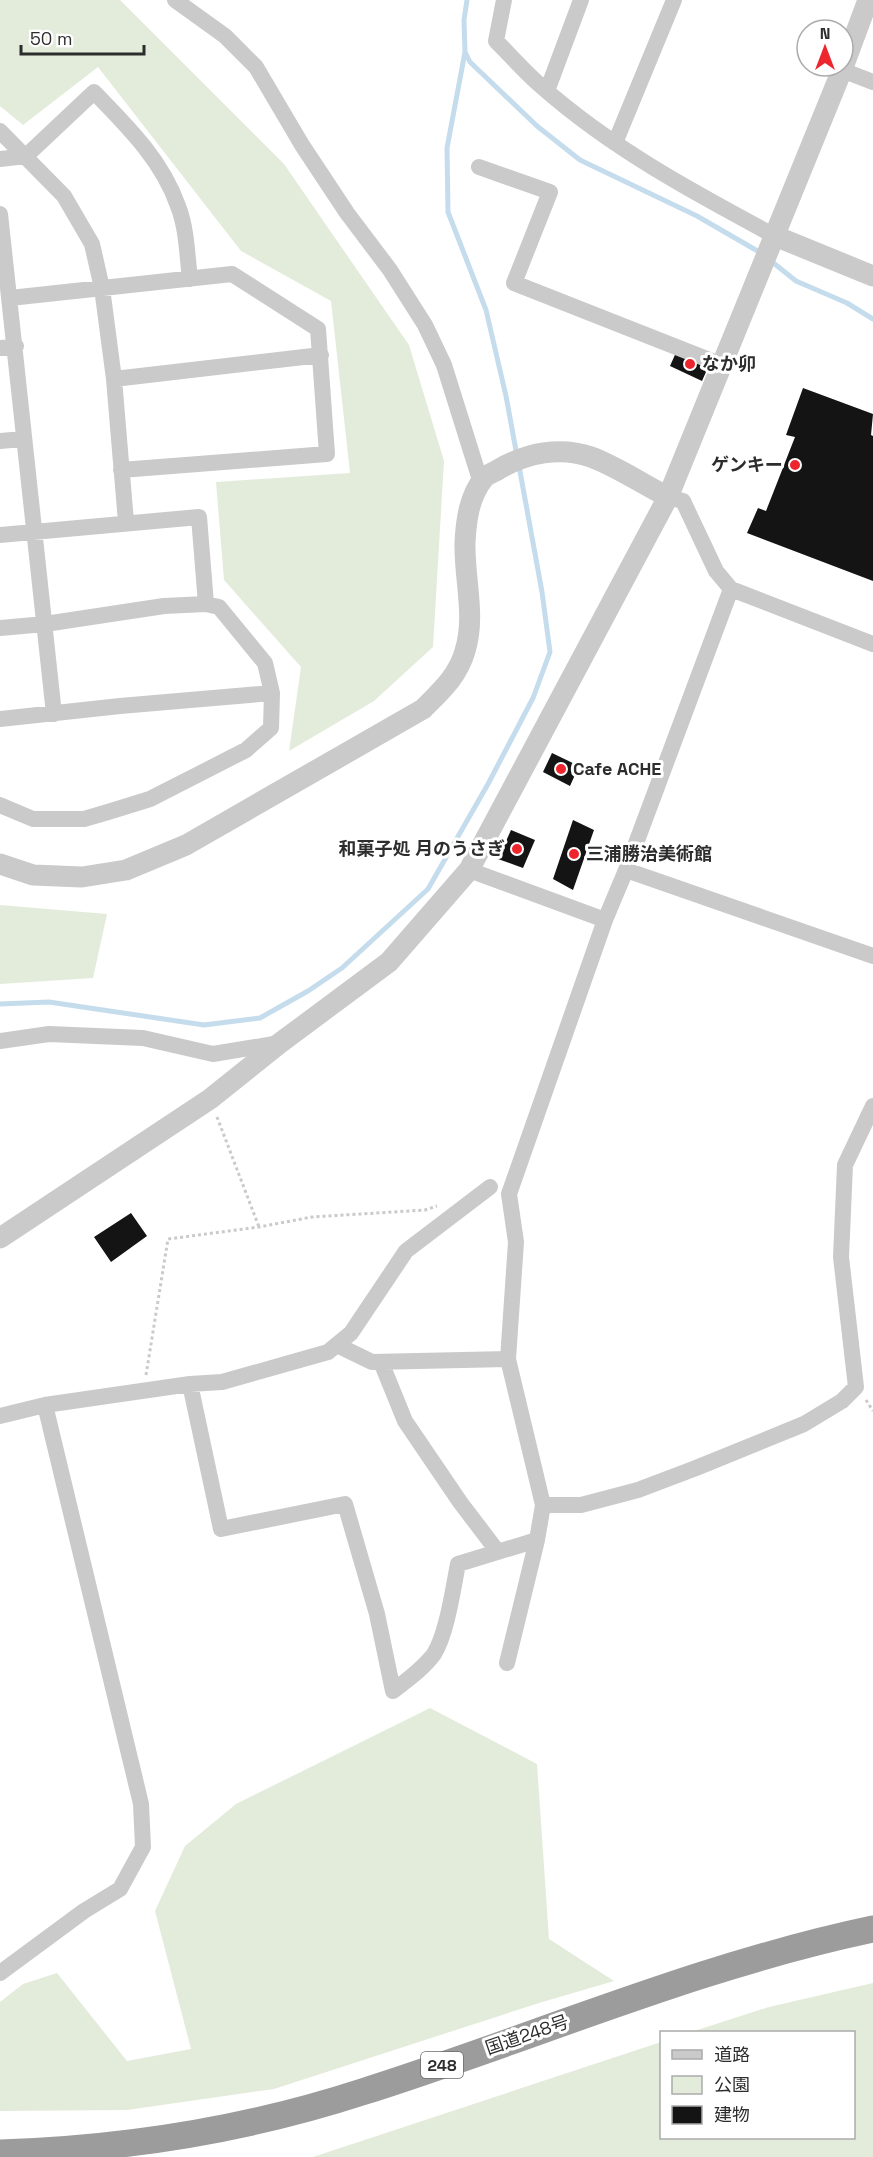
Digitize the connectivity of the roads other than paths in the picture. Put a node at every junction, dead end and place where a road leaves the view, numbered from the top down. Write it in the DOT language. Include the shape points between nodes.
graph roads {
  1 [pos="175,0"];
  2 [pos="504,0"];
  3 [pos="581,0"];
  4 [pos="674,0"];
  5 [pos="867,0"];
  6 [pos="855,34"];
  7 [pos="855,75"];
  8 [pos="839,78"];
  9 [pos="873,82"];
  10 [pos="547,90"];
  11 [pos="0,131"];
  12 [pos="615,143"];
  13 [pos="26,156"];
  14 [pos="0,159"];
  15 [pos="479,167"];
  16 [pos="0,214"];
  17 [pos="775,236"];
  18 [pos="2,253"];
  19 [pos="873,276"];
  20 [pos="190,279"];
  21 [pos="102,288"];
  22 [pos="10,297"];
  23 [pos="8,347"];
  24 [pos="321,355"];
  25 [pos="722,365"];
  26 [pos="114,379"];
  27 [pos="24,439"];
  28 [pos="0,441"];
  29 [pos="121,470"];
  30 [pos="483,480"];
  31 [pos="668,497"];
  32 [pos="126,522"];
  33 [pos="34,532"];
  34 [pos="0,535"];
  35 [pos="731,589"];
  36 [pos="206,604"];
  37 [pos="45,624"];
  38 [pos="0,628"];
  39 [pos="873,644"];
  40 [pos="272,693"];
  41 [pos="54,714"];
  42 [pos="0,719"];
  43 [pos="0,805"];
  44 [pos="0,864"];
  45 [pos="469,870"];
  46 [pos="626,870"];
  47 [pos="605,920"];
  48 [pos="873,956"];
  49 [pos="0,1041"];
  50 [pos="280,1043"];
  51 [pos="873,1106"];
  52 [pos="490,1186"];
  53 [pos="0,1238"];
  54 [pos="337,1345"];
  55 [pos="508,1359"];
  56 [pos="381,1362"];
  57 [pos="190,1384"];
  58 [pos="45,1405"];
  59 [pos="0,1416"];
  60 [pos="543,1505"];
  61 [pos="537,1540"];
  62 [pos="498,1552"];
  63 [pos="507,1663"];
  64 [pos="873,1929"];
  65 [pos="873,1940"];
  66 [pos="0,1973"];
  67 [pos="0,2153"];
  68 [pos="99,2157"];
  1 -- 30 [label="street" via="225,36 256,67 308,155 390,270 425,325 444,365"];
  2 -- 10 [label="street" via="496,41"];
  3 -- 10 [label="street"];
  4 -- 12 [label="street"];
  5 -- 6 [label="street"];
  7 -- 9 [label="street"];
  8 -- 17 [label="street"];
  10 -- 12 [label="street"];
  11 -- 13 [label="street"];
  12 -- 17 [label="street" via="676,183"];
  13 -- 14 [label="street"];
  13 -- 20 [label="street" via="94,92 140,140 167,180 185,231"];
  13 -- 21 [label="street" via="64,196 92,244"];
  15 -- 25 [label="street" via="550,192 514,283"];
  16 -- 18 [label="street"];
  17 -- 19 [label="street"];
  17 -- 25 [label="street"];
  18 -- 22 [label="street"];
  20 -- 21 [label="street"];
  20 -- 24 [label="street" via="232,274 318,329"];
  21 -- 22 [label="street"];
  21 -- 26 [label="street"];
  22 -- 23 [label="street"];
  23 -- 27 [label="street"];
  24 -- 26 [label="street"];
  24 -- 29 [label="street" via="327,454"];
  25 -- 31 [label="street"];
  26 -- 29 [label="street"];
  27 -- 28 [label="street"];
  27 -- 33 [label="street"];
  29 -- 32 [label="street"];
  30 -- 31 [label="street" via="512,462 545,452 569,452 615,467"];
  30 -- 44 [label="street" via="472,499 467,522 470,629 465,652 451,681 423,708 186,845 126,870 82,877 33,875"];
  31 -- 35 [label="street" via="683,501 716,571"];
  31 -- 45 [label="street"];
  32 -- 33 [label="street"];
  32 -- 36 [label="street" via="200,517"];
  33 -- 34 [label="street"];
  33 -- 37 [label="street"];
  35 -- 39 [label="street"];
  35 -- 46 [label="street"];
  36 -- 37 [label="street" via="164,606"];
  36 -- 40 [label="street" via="219,606 265,663"];
  37 -- 38 [label="street"];
  37 -- 41 [label="street"];
  40 -- 41 [label="street"];
  40 -- 43 [label="street" via="271,728 246,750 150,799 84,819 33,819"];
  41 -- 42 [label="street"];
  45 -- 47 [label="street"];
  45 -- 50 [label="street" via="388,962"];
  46 -- 47 [label="street"];
  46 -- 48 [label="street"];
  47 -- 55 [label="street" via="509,1194 516,1242"];
  49 -- 50 [label="street" via="49,1034 143,1038 213,1054"];
  50 -- 53 [label="street" via="210,1099"];
  51 -- 60 [label="street" via="845,1165 841,1257 856,1387 842,1401 804,1424 638,1490 581,1505"];
  52 -- 54 [label="street" via="406,1251 351,1333"];
  54 -- 56 [label="street" via="372,1362"];
  54 -- 57 [label="street" via="328,1352 222,1382"];
  55 -- 56 [label="street"];
  55 -- 60 [label="street"];
  56 -- 62 [label="street" via="405,1421"];
  57 -- 58 [label="street"];
  57 -- 62 [label="street" via="221,1529 345,1504 393,1691 418,1672 434,1653 444,1628 458,1564"];
  58 -- 59 [label="street"];
  58 -- 66 [label="street" via="141,1804 143,1846 120,1889"];
  60 -- 61 [label="street"];
  61 -- 62 [label="street"];
  61 -- 63 [label="street"];
  64 -- 67 [label="highway, 国道248号 / 248" via="813,1941 714,1970 362,2093 289,2113 138,2143"];
  65 -- 68 [label="highway, 国道248号 / 248" via="677,1992 362,2103 241,2134"];
}
